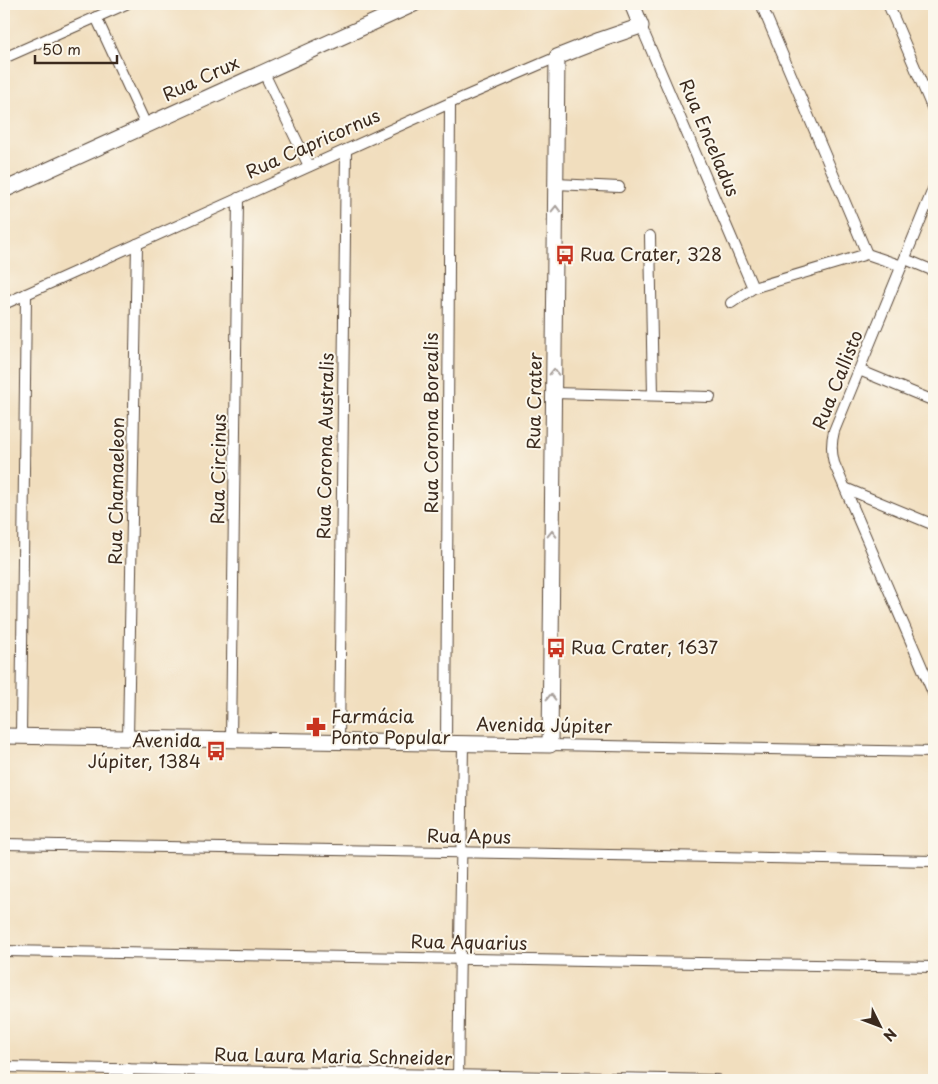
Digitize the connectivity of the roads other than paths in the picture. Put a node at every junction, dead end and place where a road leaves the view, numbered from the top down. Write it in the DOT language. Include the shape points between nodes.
graph roads {
  1 [pos="126,4"];
  2 [pos="414,4"];
  3 [pos="632,4"];
  4 [pos="761,4"];
  5 [pos="888,4"];
  6 [pos="96,17"];
  7 [pos="641,26"];
  8 [pos="558,57"];
  9 [pos="4,58"];
  10 [pos="263,71"];
  11 [pos="450,103"];
  12 [pos="934,112"];
  13 [pos="146,125"];
  14 [pos="346,150"];
  15 [pos="310,166"];
  16 [pos="556,184"];
  17 [pos="619,187"];
  18 [pos="934,187"];
  19 [pos="4,190"];
  20 [pos="238,198"];
  21 [pos="650,236"];
  22 [pos="138,244"];
  23 [pos="867,254"];
  24 [pos="903,262"];
  25 [pos="934,271"];
  26 [pos="753,288"];
  27 [pos="26,294"];
  28 [pos="730,303"];
  29 [pos="4,304"];
  30 [pos="859,370"];
  31 [pos="553,393"];
  32 [pos="653,396"];
  33 [pos="710,397"];
  34 [pos="934,401"];
  35 [pos="845,488"];
  36 [pos="934,525"];
  37 [pos="934,695"];
  38 [pos="4,736"];
  39 [pos="21,736"];
  40 [pos="128,738"];
  41 [pos="231,740"];
  42 [pos="339,742"];
  43 [pos="446,744"];
  44 [pos="463,744"];
  45 [pos="550,745"];
  46 [pos="934,752"];
  47 [pos="4,844"];
  48 [pos="462,853"];
  49 [pos="934,861"];
  50 [pos="4,951"];
  51 [pos="460,959"];
  52 [pos="934,967"];
  53 [pos="4,1066"];
  54 [pos="128,1069"];
  55 [pos="458,1078"];
  56 [pos="128,1080"];
  57 [pos="717,1080"];
  1 -- 6 [label="street"];
  2 -- 10 [label="street, Rua Crux"];
  3 -- 7 [label="street, Rua Enceladus"];
  4 -- 23 [label="street"];
  5 -- 12 [label="street"];
  6 -- 9 [label="street"];
  6 -- 13 [label="street"];
  7 -- 8 [label="street, Rua Capricornus"];
  7 -- 26 [label="street, Rua Enceladus"];
  8 -- 11 [label="street, Rua Capricornus"];
  8 -- 16 [label="street, Rua Crater"];
  10 -- 13 [label="street, Rua Crux"];
  10 -- 15 [label="street"];
  11 -- 14 [label="street, Rua Capricornus"];
  11 -- 43 [label="street, Rua Corona Borealis"];
  13 -- 19 [label="street, Rua Crux"];
  14 -- 15 [label="street, Rua Capricornus"];
  14 -- 42 [label="street, Rua Corona Australis"];
  15 -- 20 [label="street, Rua Capricornus"];
  16 -- 17 [label="street"];
  31 -- 16 [label="street, Rua Crater, one-way"];
  18 -- 24 [label="street, Rua Callisto"];
  20 -- 22 [label="street, Rua Capricornus"];
  20 -- 41 [label="street, Rua Circinus"];
  21 -- 32 [label="street"];
  22 -- 27 [label="street, Rua Capricornus"];
  22 -- 40 [label="street, Rua Chamaeleon"];
  23 -- 24 [label="street"];
  23 -- 26 [label="street"];
  24 -- 25 [label="street"];
  24 -- 30 [label="street, Rua Callisto"];
  26 -- 28 [label="street"];
  27 -- 29 [label="street, Rua Capricornus"];
  27 -- 39 [label="street"];
  30 -- 34 [label="street"];
  30 -- 35 [label="street, Rua Callisto" via="831,442 834,463"];
  31 -- 32 [label="street"];
  45 -- 31 [label="street, Rua Crater, one-way"];
  32 -- 33 [label="street"];
  35 -- 36 [label="street"];
  35 -- 37 [label="street, Rua Callisto"];
  38 -- 39 [label="street, Avenida Júpiter"];
  39 -- 40 [label="street, Avenida Júpiter"];
  40 -- 41 [label="street, Avenida Júpiter"];
  41 -- 42 [label="street, Avenida Júpiter"];
  42 -- 43 [label="street, Avenida Júpiter"];
  43 -- 44 [label="street, Avenida Júpiter"];
  44 -- 45 [label="street, Avenida Júpiter"];
  44 -- 48 [label="street"];
  45 -- 46 [label="street, Avenida Júpiter"];
  47 -- 48 [label="street, Rua Apus"];
  48 -- 49 [label="street, Rua Apus"];
  48 -- 51 [label="street"];
  50 -- 51 [label="street, Rua Aquarius"];
  51 -- 52 [label="street, Rua Aquarius"];
  51 -- 55 [label="street"];
  53 -- 54 [label="street, Rua Laura Maria Schneider"];
  54 -- 55 [label="street, Rua Laura Maria Schneider"];
  54 -- 56 [label="street"];
  55 -- 57 [label="street, Rua Laura Maria Schneider"];
}
